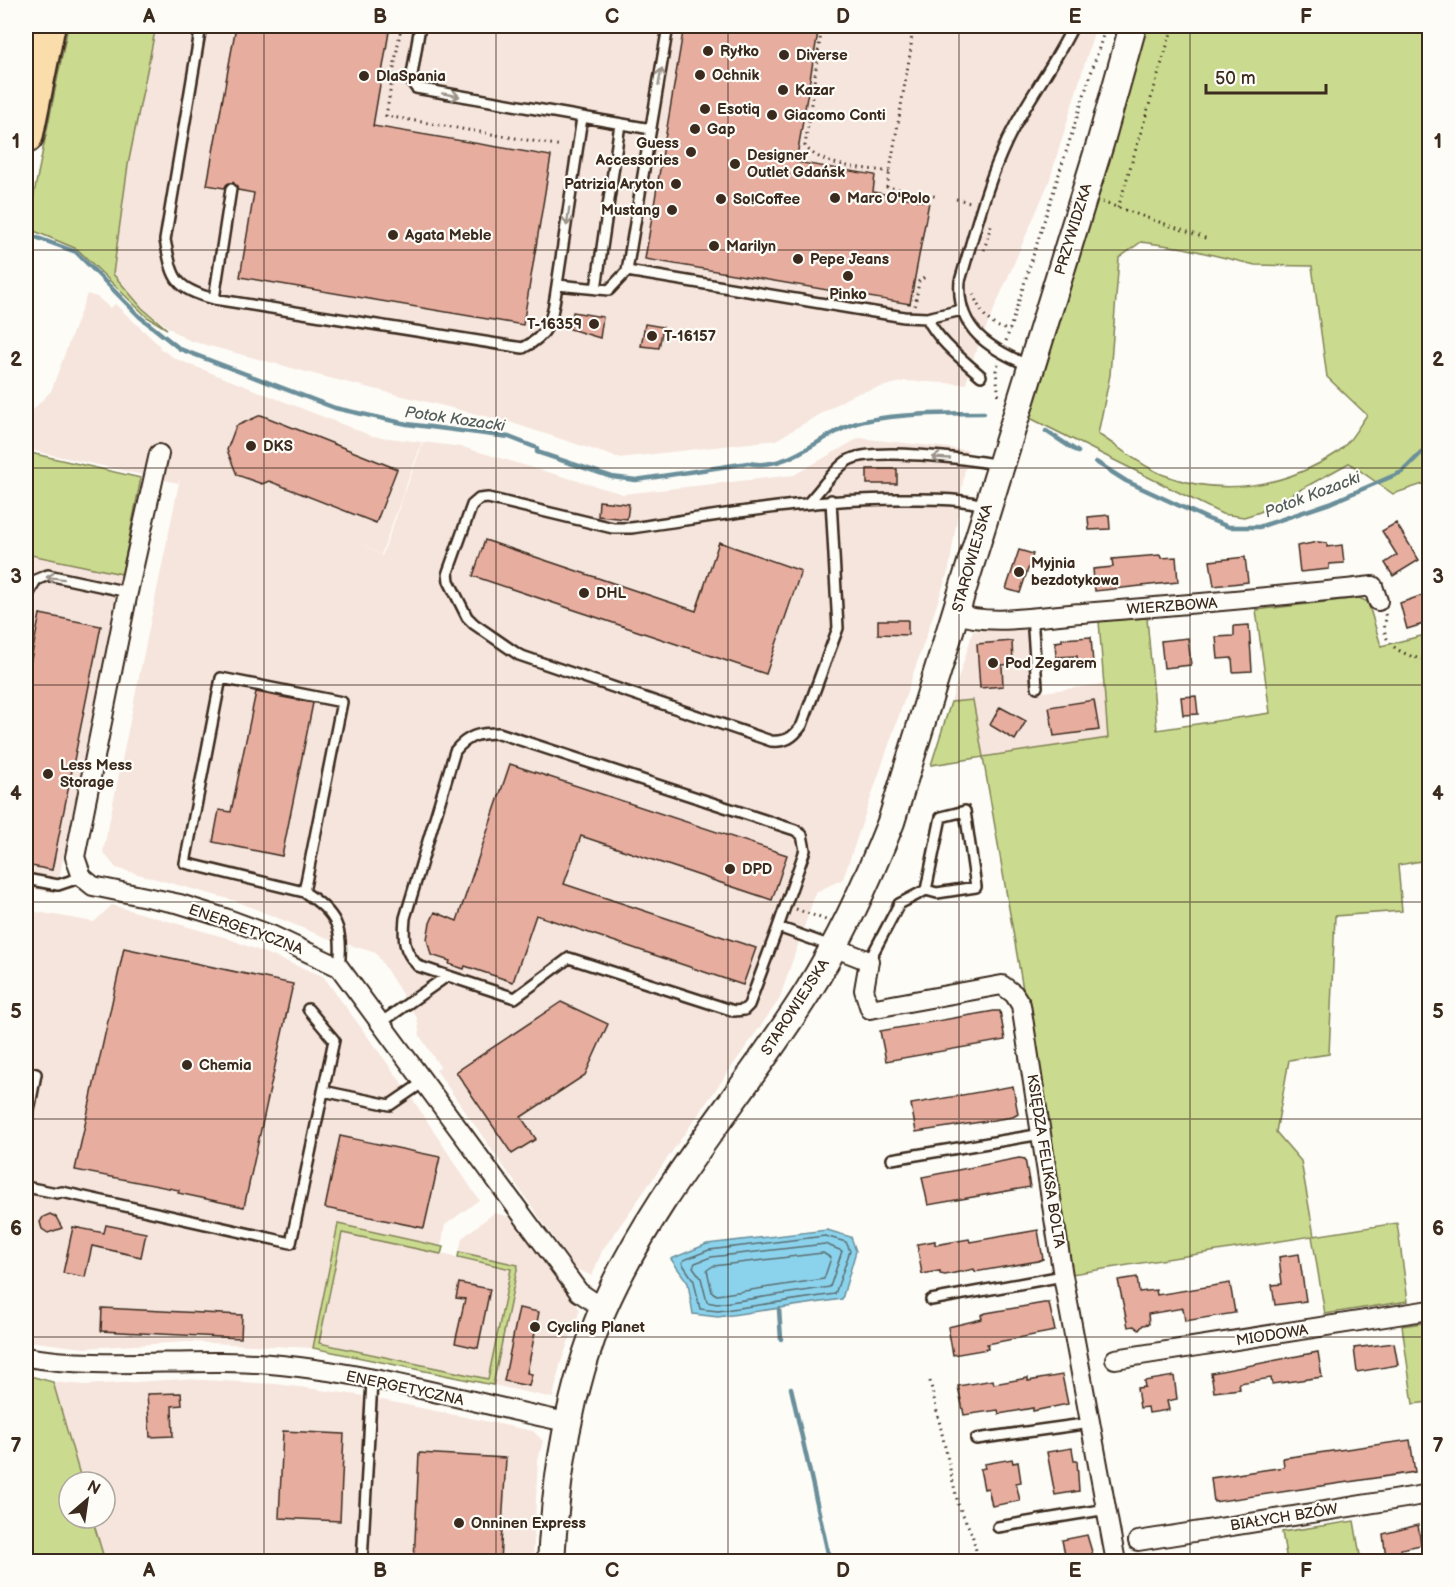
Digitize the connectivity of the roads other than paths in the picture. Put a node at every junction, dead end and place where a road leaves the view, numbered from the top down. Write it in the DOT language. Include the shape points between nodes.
graph roads {
  1 [pos="201,26"];
  2 [pos="420,26"];
  3 [pos="668,26"];
  4 [pos="1073,26"];
  5 [pos="1133,26"];
  6 [pos="45,32"];
  7 [pos="582,118"];
  8 [pos="620,124"];
  9 [pos="651,129"];
  10 [pos="26,136"];
  11 [pos="231,189"];
  12 [pos="627,271"];
  13 [pos="557,285"];
  14 [pos="596,289"];
  15 [pos="214,299"];
  16 [pos="962,310"];
  17 [pos="927,318"];
  18 [pos="1030,366"];
  19 [pos="981,376"];
  20 [pos="1004,421"];
  21 [pos="159,454"];
  22 [pos="999,465"];
  23 [pos="831,500"];
  24 [pos="810,502"];
  25 [pos="987,506"];
  26 [pos="128,592"];
  27 [pos="26,598"];
  28 [pos="1377,601"];
  29 [pos="956,613"];
  30 [pos="1032,616"];
  31 [pos="1037,687"];
  32 [pos="82,877"];
  33 [pos="26,879"];
  34 [pos="926,890"];
  35 [pos="304,892"];
  36 [pos="778,927"];
  37 [pos="834,947"];
  38 [pos="869,961"];
  39 [pos="339,967"];
  40 [pos="447,976"];
  41 [pos="308,1009"];
  42 [pos="382,1022"];
  43 [pos="26,1071"];
  44 [pos="425,1081"];
  45 [pos="323,1091"];
  46 [pos="26,1126"];
  47 [pos="1041,1134"];
  48 [pos="892,1159"];
  49 [pos="26,1187"];
  50 [pos="1063,1276"];
  51 [pos="931,1299"];
  52 [pos="604,1309"];
  53 [pos="1430,1310"];
  54 [pos="26,1357"];
  55 [pos="1115,1359"];
  56 [pos="372,1381"];
  57 [pos="567,1422"];
  58 [pos="1091,1423"];
  59 [pos="976,1439"];
  60 [pos="1430,1494"];
  61 [pos="1107,1509"];
  62 [pos="998,1527"];
  63 [pos="1138,1541"];
  64 [pos="362,1562"];
  65 [pos="551,1562"];
  66 [pos="1116,1562"];
  1 -- 15 [label="lane" via="165,240 172,273 190,292"];
  2 -- 7 [label="lane, one-way" via="411,81 416,88"];
  9 -- 3 [label="lane, one-way"];
  4 -- 16 [label="lane" via="998,160 960,281 958,298"];
  5 -- 18 [label="street, PRZYWIDZKA"];
  6 -- 10 [label="highway"];
  7 -- 8 [label="lane"];
  7 -- 13 [label="lane, one-way"];
  8 -- 9 [label="lane"];
  8 -- 14 [label="lane"];
  9 -- 12 [label="lane"];
  11 -- 15 [label="lane"];
  12 -- 14 [label="lane" via="609,290"];
  12 -- 17 [label="lane"];
  13 -- 14 [label="lane"];
  13 -- 15 [label="lane" via="550,323 540,339 523,348"];
  16 -- 17 [label="lane"];
  16 -- 18 [label="lane" via="971,328 987,344"];
  17 -- 19 [label="lane" via="933,330"];
  18 -- 20 [label="street, PRZYWIDZKA"];
  20 -- 22 [label="street, STAROWIEJSKA"];
  21 -- 26 [label="street"];
  22 -- 24 [label="lane, one-way" via="971,459 870,454 846,462"];
  22 -- 25 [label="street, STAROWIEJSKA"];
  23 -- 24 [label="lane"];
  23 -- 24 [label="lane" via="838,628 802,725 785,742 771,741 519,655 467,617 449,581 448,572 472,505 479,499 613,528"];
  23 -- 25 [label="lane" via="948,499"];
  25 -- 29 [label="street, STAROWIEJSKA"];
  26 -- 27 [label="lane, one-way" via="48,575 36,580"];
  26 -- 32 [label="street" via="75,857"];
  28 -- 30 [label="street, WIERZBOWA" via="1373,586 1257,600"];
  29 -- 30 [label="street, WIERZBOWA" via="970,619"];
  29 -- 37 [label="street, STAROWIEJSKA" via="891,822"];
  30 -- 31 [label="lane"];
  32 -- 33 [label="lane" via="58,885"];
  32 -- 39 [label="street, ENERGETYCZNA" via="93,886 180,904 225,918"];
  34 -- 34 [label="lane" via="937,893 976,888 965,810 941,817"];
  34 -- 38 [label="lane" via="899,904"];
  35 -- 35 [label="lane" via="342,702 221,678 185,862"];
  35 -- 39 [label="lane" via="328,909 336,922 342,939"];
  36 -- 37 [label="lane"];
  36 -- 40 [label="lane" via="744,1010 734,1011 569,958 515,998"];
  36 -- 40 [label="lane" via="805,850 802,835 795,830 499,733 478,733 464,740 455,751 405,918 406,954 418,966"];
  37 -- 38 [label="street"];
  37 -- 52 [label="street, STAROWIEJSKA" via="782,1031 654,1215"];
  38 -- 47 [label="street, KSIĘDZA FELIKSA BOLTA" via="864,990 870,1009 1002,985 1014,994 1021,1005"];
  39 -- 42 [label="street, ENERGETYCZNA"];
  40 -- 42 [label="lane"];
  41 -- 45 [label="lane" via="334,1040"];
  42 -- 44 [label="street, ENERGETYCZNA"];
  43 -- 46 [label="lane" via="36,1074"];
  44 -- 45 [label="lane" via="390,1105"];
  44 -- 52 [label="street, ENERGETYCZNA" via="579,1292"];
  45 -- 49 [label="lane" via="291,1243"];
  47 -- 48 [label="lane"];
  47 -- 50 [label="street, KSIĘDZA FELIKSA BOLTA"];
  50 -- 51 [label="lane"];
  50 -- 58 [label="street, KSIĘDZA FELIKSA BOLTA"];
  52 -- 57 [label="street, STAROWIEJSKA" via="582,1364"];
  53 -- 55 [label="street, MIODOWA"];
  54 -- 56 [label="street, ENERGETYCZNA" via="279,1365"];
  56 -- 57 [label="street, ENERGETYCZNA"];
  56 -- 64 [label="lane"];
  57 -- 65 [label="street, STAROWIEJSKA"];
  58 -- 59 [label="lane"];
  58 -- 61 [label="street, KSIĘDZA FELIKSA BOLTA"];
  60 -- 63 [label="street, BIAŁYCH BZÓW"];
  61 -- 62 [label="lane"];
  61 -- 66 [label="street, KSIĘDZA FELIKSA BOLTA"];
}
